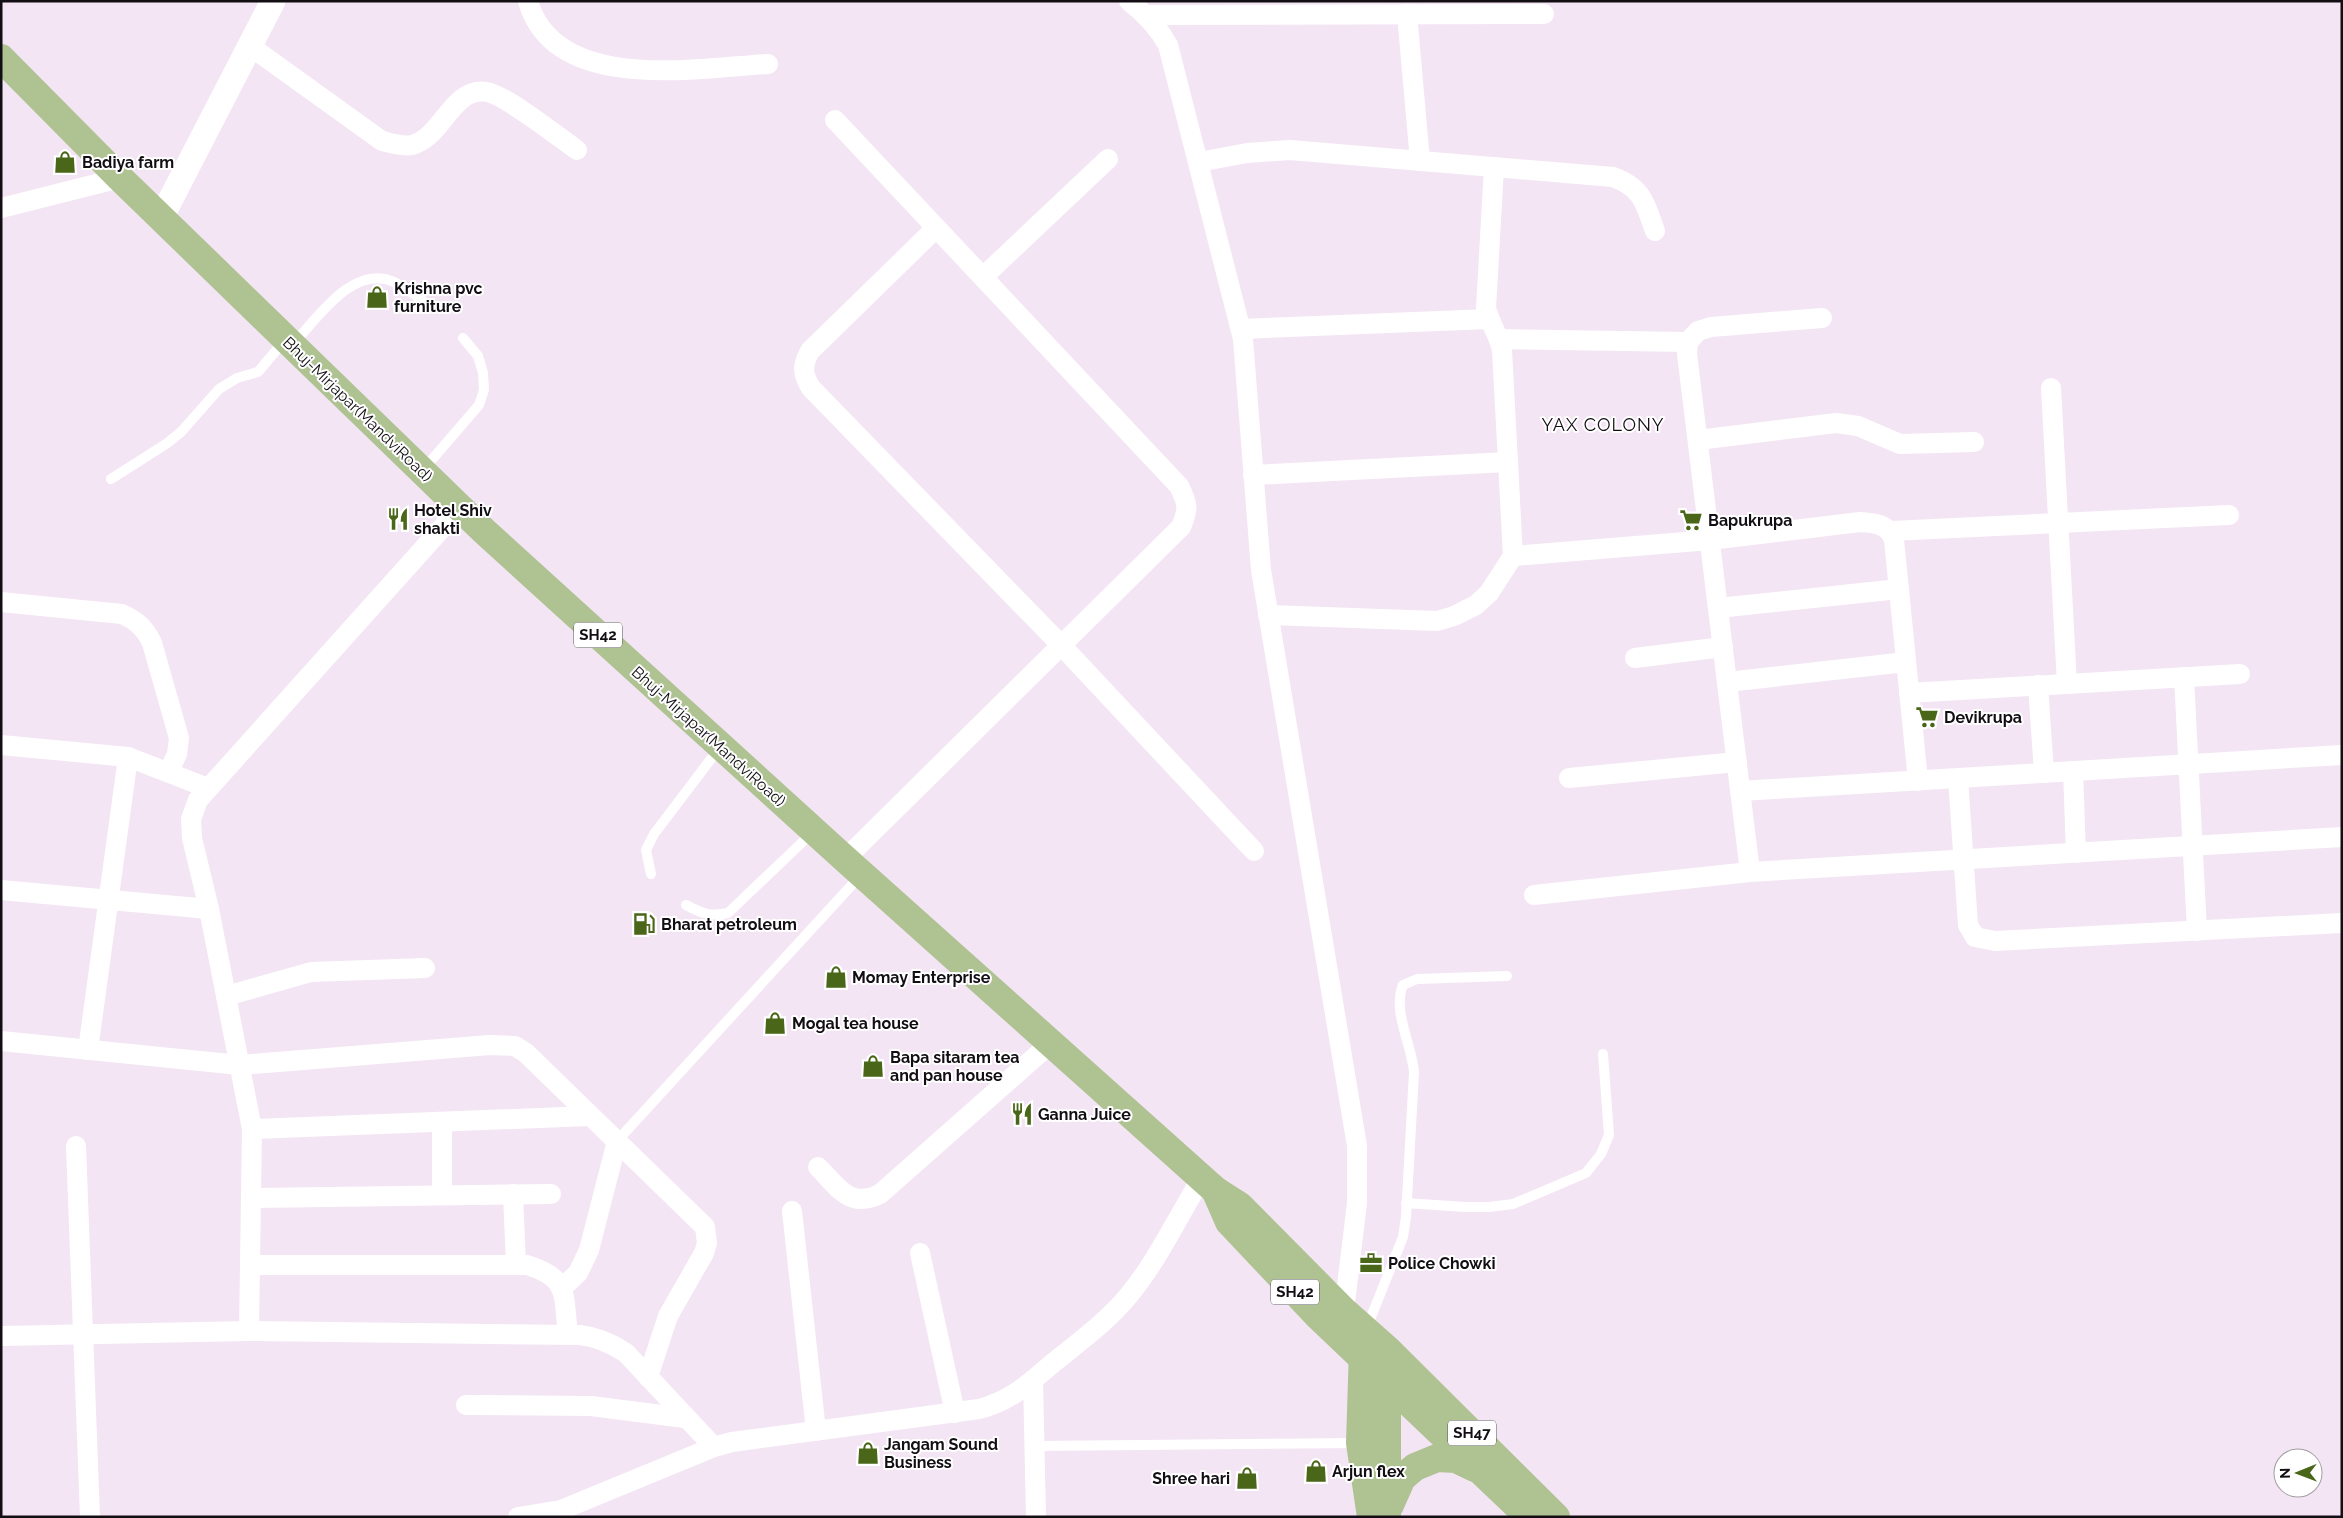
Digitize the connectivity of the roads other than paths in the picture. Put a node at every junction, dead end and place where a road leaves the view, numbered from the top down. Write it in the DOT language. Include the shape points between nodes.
graph roads {
  1 [pos="273,1"];
  2 [pos="528,1"];
  3 [pos="1129,1"];
  4 [pos="1407,14"];
  5 [pos="1544,14"];
  6 [pos="1147,15"];
  7 [pos="250,46"];
  8 [pos="1,58"];
  9 [pos="768,64"];
  10 [pos="835,120"];
  11 [pos="577,150"];
  12 [pos="1108,159"];
  13 [pos="1420,161"];
  14 [pos="1199,162"];
  15 [pos="1494,167"];
  16 [pos="120,178"];
  17 [pos="1,208"];
  18 [pos="161,218"];
  19 [pos="936,228"];
  20 [pos="1655,230"];
  21 [pos="983,278"];
  22 [pos="426,303"];
  23 [pos="1822,318"];
  24 [pos="1489,319"];
  25 [pos="1241,329"];
  26 [pos="463,338"];
  27 [pos="1500,338"];
  28 [pos="289,342"];
  29 [pos="1688,342"];
  30 [pos="2051,388"];
  31 [pos="1698,440"];
  32 [pos="1974,442"];
  33 [pos="1508,462"];
  34 [pos="422,471"];
  35 [pos="1253,476"];
  36 [pos="111,479"];
  37 [pos="460,508"];
  38 [pos="2229,515"];
  39 [pos="2059,523"];
  40 [pos="1891,531"];
  41 [pos="1710,540"];
  42 [pos="1513,556"];
  43 [pos="1899,589"];
  44 [pos="1,602"];
  45 [pos="1718,608"];
  46 [pos="1268,615"];
  47 [pos="1061,645"];
  48 [pos="1723,647"];
  49 [pos="1635,658"];
  50 [pos="1906,662"];
  51 [pos="2240,674"];
  52 [pos="2184,677"];
  53 [pos="1727,682"];
  54 [pos="2067,684"];
  55 [pos="2038,685"];
  56 [pos="1909,693"];
  57 [pos="1,745"];
  58 [pos="720,746"];
  59 [pos="2342,755"];
  60 [pos="128,757"];
  61 [pos="1737,762"];
  62 [pos="2188,765"];
  63 [pos="169,771"];
  64 [pos="2073,772"];
  65 [pos="2044,773"];
  66 [pos="1569,778"];
  67 [pos="1958,778"];
  68 [pos="1918,781"];
  69 [pos="208,788"];
  70 [pos="1740,791"];
  71 [pos="814,831"];
  72 [pos="2342,837"];
  73 [pos="2192,846"];
  74 [pos="1254,851"];
  75 [pos="2076,853"];
  76 [pos="1963,860"];
  77 [pos="854,866"];
  78 [pos="1750,872"];
  79 [pos="651,874"];
  80 [pos="1,890"];
  81 [pos="1534,895"];
  82 [pos="109,900"];
  83 [pos="686,904"];
  84 [pos="208,909"];
  85 [pos="2342,923"];
  86 [pos="2196,930"];
  87 [pos="425,968"];
  88 [pos="1507,976"];
  89 [pos="226,996"];
  90 [pos="1,1041"];
  91 [pos="1051,1043"];
  92 [pos="88,1050"];
  93 [pos="1603,1054"];
  94 [pos="240,1065"];
  95 [pos="590,1116"];
  96 [pos="442,1122"];
  97 [pos="252,1129"];
  98 [pos="617,1141"];
  99 [pos="76,1146"];
  100 [pos="818,1167"];
  101 [pos="1208,1184"];
  102 [pos="513,1194"];
  103 [pos="551,1194"];
  104 [pos="442,1195"];
  105 [pos="252,1198"];
  106 [pos="1406,1203"];
  107 [pos="792,1211"];
  108 [pos="920,1253"];
  109 [pos="250,1265"];
  110 [pos="516,1265"];
  111 [pos="562,1288"];
  112 [pos="1344,1311"];
  113 [pos="249,1331"];
  114 [pos="1366,1331"];
  115 [pos="568,1334"];
  116 [pos="83,1335"];
  117 [pos="1,1336"];
  118 [pos="1388,1350"];
  119 [pos="1362,1359"];
  120 [pos="648,1377"];
  121 [pos="1034,1380"];
  122 [pos="1387,1384"];
  123 [pos="466,1405"];
  124 [pos="955,1412"];
  125 [pos="685,1418"];
  126 [pos="816,1431"];
  127 [pos="1360,1443"];
  128 [pos="1035,1446"];
  129 [pos="714,1447"];
  130 [pos="1478,1469"];
  131 [pos="1382,1516"];
  132 [pos="90,1517"];
  133 [pos="518,1517"];
  134 [pos="1036,1517"];
  135 [pos="1529,1517"];
  136 [pos="1556,1517"];
  1 -- 7 [label="street"];
  2 -- 9 [label="street" via="531,13 548,35 569,53 597,64 648,71"];
  3 -- 6 [label="street"];
  4 -- 5 [label="street"];
  4 -- 6 [label="street"];
  4 -- 13 [label="street"];
  6 -- 14 [label="street" via="1168,45"];
  7 -- 11 [label="street" via="382,140 396,145 412,145 426,137 465,96 474,91 498,95"];
  7 -- 18 [label="street"];
  8 -- 16 [label="main road, Bhuj-Mirjapar(MandviRoad) / SH42"];
  10 -- 19 [label="street"];
  12 -- 21 [label="street"];
  13 -- 14 [label="street" via="1290,150 1247,153"];
  13 -- 15 [label="street"];
  14 -- 25 [label="street"];
  15 -- 20 [label="street" via="1613,177 1628,182 1645,201"];
  15 -- 24 [label="street" via="1486,296"];
  16 -- 17 [label="street"];
  16 -- 18 [label="main road, Bhuj-Mirjapar(MandviRoad) / SH42"];
  18 -- 28 [label="main road, Bhuj-Mirjapar(MandviRoad) / SH42"];
  19 -- 21 [label="street"];
  19 -- 47 [label="street" via="810,351 803,364 804,379"];
  21 -- 47 [label="street" via="1179,486 1186,501 1188,512 1181,527"];
  22 -- 28 [label="lane" via="393,281 379,278 361,280 343,291"];
  23 -- 29 [label="street" via="1712,327 1698,332"];
  24 -- 25 [label="street"];
  24 -- 27 [label="street"];
  25 -- 35 [label="street"];
  26 -- 34 [label="lane" via="478,356 484,390 479,405"];
  27 -- 29 [label="street"];
  27 -- 33 [label="street"];
  28 -- 34 [label="main road, Bhuj-Mirjapar(MandviRoad) / SH42"];
  28 -- 36 [label="lane" via="258,372 219,388 181,432"];
  29 -- 31 [label="street"];
  30 -- 39 [label="street"];
  31 -- 32 [label="street" via="1836,422 1858,426 1900,444"];
  31 -- 41 [label="street"];
  33 -- 35 [label="street"];
  33 -- 42 [label="street"];
  34 -- 37 [label="main road, Bhuj-Mirjapar(MandviRoad) / SH42"];
  35 -- 46 [label="street"];
  37 -- 58 [label="main road, Bhuj-Mirjapar(MandviRoad) / SH42"];
  37 -- 69 [label="street"];
  38 -- 39 [label="street"];
  39 -- 40 [label="street"];
  39 -- 54 [label="street"];
  40 -- 41 [label="street" via="1874,522 1860,522"];
  40 -- 43 [label="street"];
  41 -- 42 [label="street"];
  41 -- 45 [label="street"];
  42 -- 46 [label="street" via="1489,593 1476,606 1437,621"];
  43 -- 45 [label="street"];
  43 -- 50 [label="street"];
  44 -- 63 [label="street" via="122,614 136,620 146,630 179,738 177,754"];
  45 -- 48 [label="street"];
  46 -- 112 [label="street" via="1357,1146 1357,1203"];
  47 -- 74 [label="street"];
  47 -- 77 [label="street"];
  48 -- 49 [label="street"];
  48 -- 53 [label="street"];
  50 -- 53 [label="street"];
  50 -- 56 [label="street"];
  51 -- 52 [label="street"];
  52 -- 54 [label="street"];
  52 -- 62 [label="street"];
  53 -- 61 [label="street"];
  54 -- 55 [label="street"];
  55 -- 56 [label="street"];
  55 -- 65 [label="street"];
  56 -- 68 [label="street"];
  57 -- 60 [label="street"];
  58 -- 71 [label="main road, Bhuj-Mirjapar(MandviRoad) / SH42"];
  58 -- 79 [label="lane" via="654,834 646,850"];
  59 -- 62 [label="street"];
  60 -- 63 [label="street"];
  60 -- 82 [label="street"];
  61 -- 66 [label="street"];
  61 -- 70 [label="street"];
  62 -- 64 [label="street"];
  62 -- 73 [label="street"];
  63 -- 69 [label="street"];
  64 -- 65 [label="street"];
  64 -- 75 [label="street"];
  65 -- 67 [label="street"];
  67 -- 68 [label="street"];
  67 -- 76 [label="street"];
  68 -- 70 [label="street"];
  69 -- 84 [label="street" via="198,800 191,819 192,838"];
  70 -- 78 [label="street"];
  71 -- 77 [label="main road, Bhuj-Mirjapar(MandviRoad) / SH42"];
  71 -- 83 [label="lane" via="728,913 716,916 702,914"];
  72 -- 73 [label="street"];
  73 -- 75 [label="street"];
  73 -- 86 [label="street"];
  75 -- 76 [label="street"];
  76 -- 78 [label="street"];
  76 -- 86 [label="street" via="1968,925 1975,937 1984,940"];
  77 -- 91 [label="main road, Bhuj-Mirjapar(MandviRoad) / SH42"];
  77 -- 98 [label="lane"];
  78 -- 81 [label="street"];
  80 -- 82 [label="street"];
  82 -- 84 [label="street"];
  82 -- 92 [label="street"];
  84 -- 89 [label="street"];
  85 -- 86 [label="street"];
  87 -- 89 [label="street" via="311,972"];
  88 -- 106 [label="lane" via="1417,979 1403,984 1399,1003 1414,1072"];
  89 -- 94 [label="street"];
  90 -- 92 [label="street"];
  91 -- 100 [label="street" via="880,1194 868,1200 848,1197"];
  91 -- 101 [label="main road, Bhuj-Mirjapar(MandviRoad) / SH42"];
  92 -- 94 [label="street"];
  93 -- 106 [label="lane" via="1609,1135 1601,1154 1586,1173 1513,1204 1481,1207"];
  94 -- 95 [label="street" via="510,1046 526,1053"];
  94 -- 97 [label="street"];
  95 -- 96 [label="street"];
  95 -- 98 [label="street"];
  96 -- 97 [label="street"];
  96 -- 104 [label="street"];
  97 -- 105 [label="street"];
  98 -- 111 [label="street" via="589,1250 578,1273"];
  98 -- 120 [label="street" via="705,1227 707,1235 704,1253 668,1316"];
  99 -- 116 [label="street"];
  101 -- 112 [label="main road, Bhuj-Mirjapar(MandviRoad) / SH42" via="1240,1206"];
  101 -- 119 [label="main road, Bhuj-Mirjapar(MandviRoad) / SH42" via="1229,1222"];
  101 -- 121 [label="street" via="1130,1294 1112,1314"];
  102 -- 103 [label="street"];
  102 -- 104 [label="street"];
  102 -- 110 [label="street"];
  104 -- 105 [label="street"];
  105 -- 109 [label="street"];
  106 -- 114 [label="lane" via="1398,1253"];
  107 -- 126 [label="street"];
  108 -- 124 [label="street"];
  109 -- 110 [label="street"];
  109 -- 113 [label="street"];
  110 -- 111 [label="street" via="527,1265 554,1275"];
  111 -- 115 [label="street"];
  112 -- 114 [label="main road, Bhuj-Mirjapar(MandviRoad) / SH42"];
  113 -- 115 [label="street"];
  113 -- 116 [label="street"];
  114 -- 118 [label="main road, Bhuj-Mirjapar(MandviRoad) / SH42"];
  114 -- 119 [label="main road"];
  115 -- 120 [label="street" via="596,1337 613,1344"];
  116 -- 117 [label="street"];
  116 -- 132 [label="street"];
  118 -- 122 [label="main road"];
  118 -- 136 [label="main road, SH47"];
  119 -- 122 [label="main road, Bhuj-Mirjapar(MandviRoad) / SH42"];
  119 -- 127 [label="main road"];
  120 -- 125 [label="street"];
  121 -- 124 [label="street" via="1000,1404"];
  121 -- 128 [label="street"];
  122 -- 130 [label="main road, Bhuj-Mirjapar(MandviRoad) / SH47"];
  122 -- 131 [label="main road"];
  123 -- 125 [label="street" via="591,1406"];
  124 -- 126 [label="street"];
  125 -- 129 [label="street"];
  126 -- 129 [label="street"];
  127 -- 128 [label="lane"];
  127 -- 131 [label="main road"];
  128 -- 134 [label="street"];
  129 -- 133 [label="street" via="561,1510"];
  130 -- 131 [label="main road" via="1446,1458 1415,1467 1402,1478"];
  130 -- 135 [label="main road, Bhuj-Mirjapar(MandviRoad) / SH47"];
}
